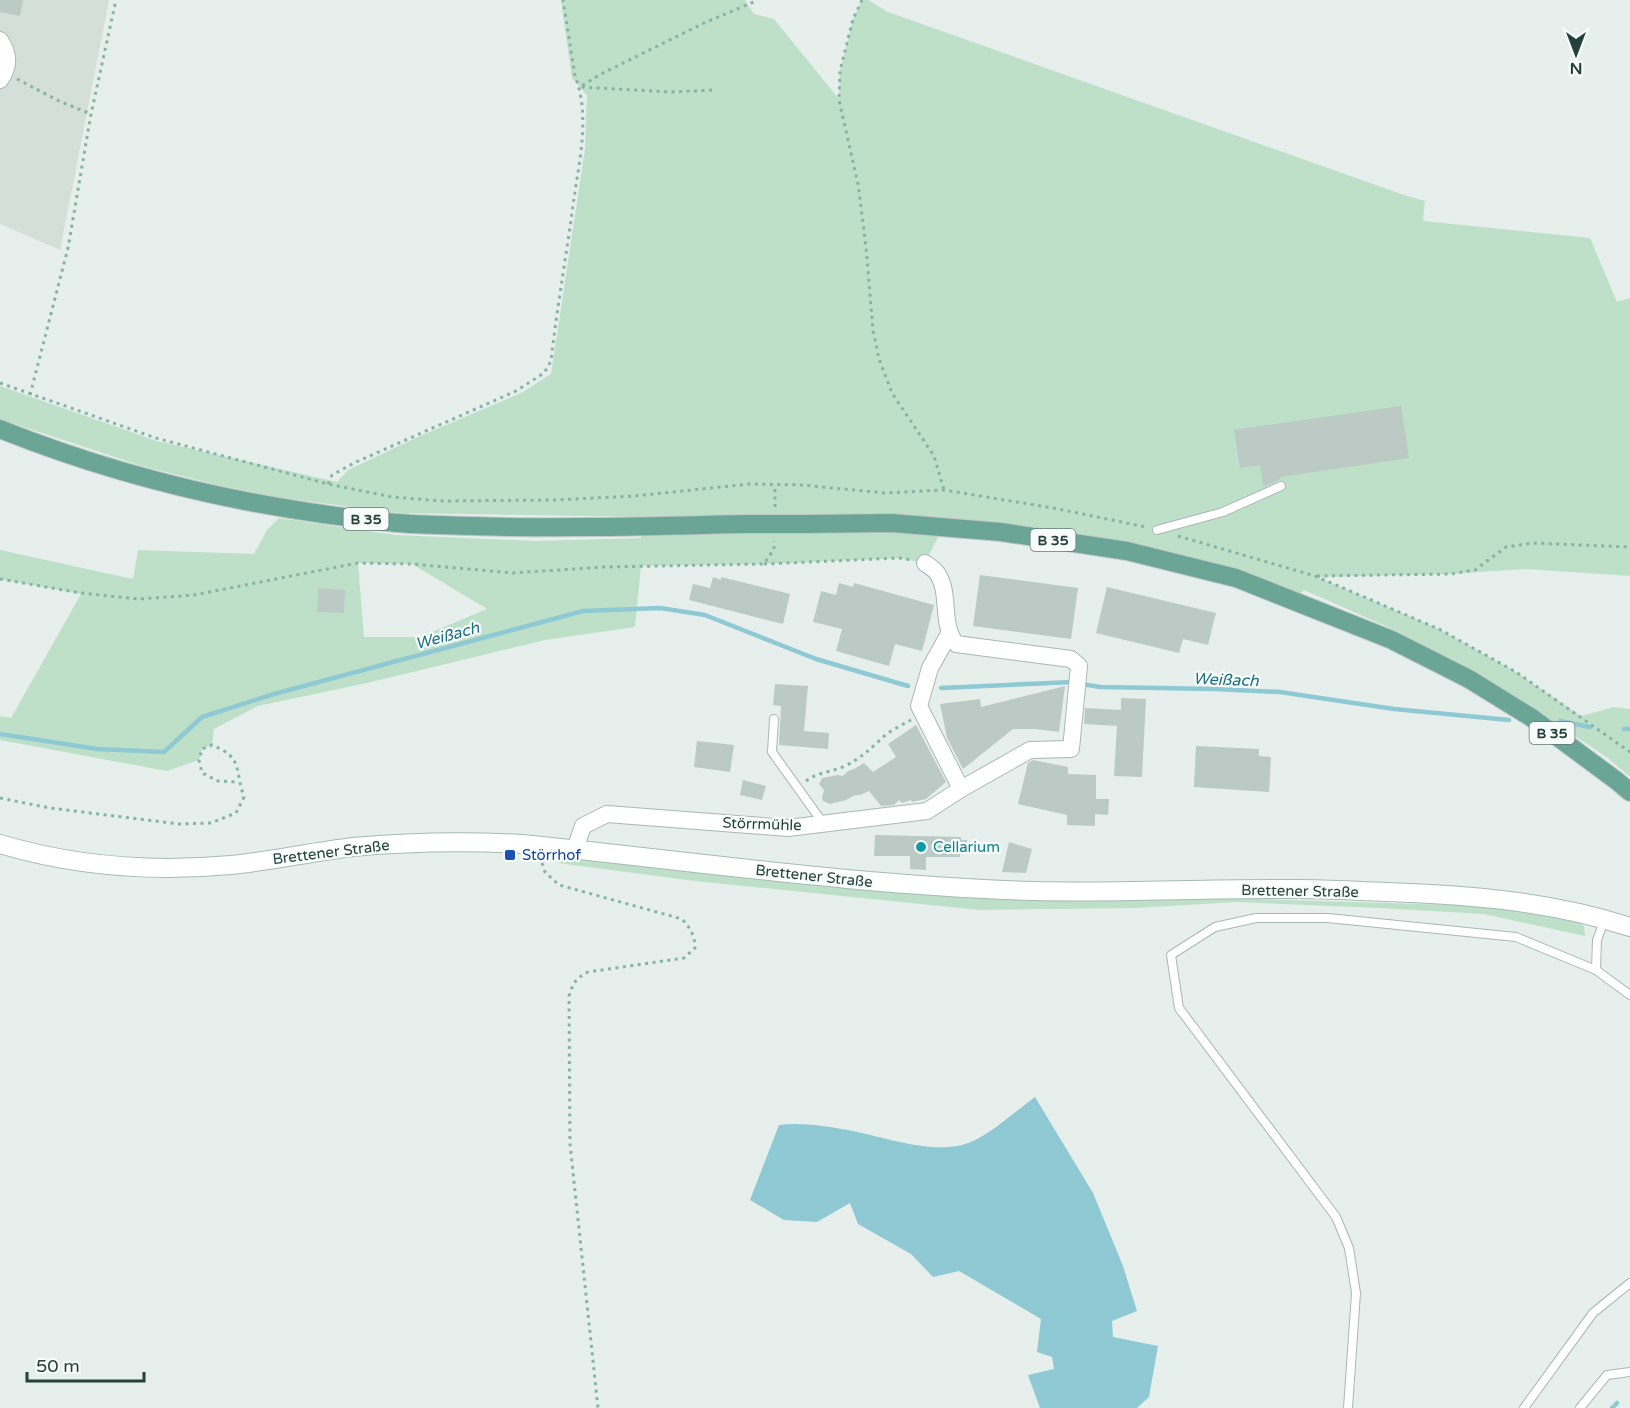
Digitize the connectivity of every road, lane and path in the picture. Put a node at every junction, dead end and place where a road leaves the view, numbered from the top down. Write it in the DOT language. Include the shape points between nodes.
graph roads {
  1 [pos="117,0"];
  2 [pos="563,0"];
  3 [pos="861,0"];
  4 [pos="756,1"];
  5 [pos="0,40"];
  6 [pos="3,76"];
  7 [pos="580,87"];
  8 [pos="712,90"];
  9 [pos="91,114"];
  10 [pos="0,383"];
  11 [pos="30,395"];
  12 [pos="0,429"];
  13 [pos="328,484"];
  14 [pos="775,485"];
  15 [pos="1281,486"];
  16 [pos="944,490"];
  17 [pos="774,517"];
  18 [pos="1157,530"];
  19 [pos="774,538"];
  20 [pos="1630,547"];
  21 [pos="925,563"];
  22 [pos="764,564"];
  23 [pos="1315,576"];
  24 [pos="0,579"];
  25 [pos="949,634"];
  26 [pos="923,713"];
  27 [pos="774,719"];
  28 [pos="1630,752"];
  29 [pos="238,782"];
  30 [pos="798,787"];
  31 [pos="961,789"];
  32 [pos="1630,792"];
  33 [pos="0,798"];
  34 [pos="823,824"];
  35 [pos="0,844"];
  36 [pos="542,846"];
  37 [pos="575,849"];
  38 [pos="1605,918"];
  39 [pos="1630,927"];
  40 [pos="1596,970"];
  41 [pos="1630,995"];
  42 [pos="1630,1283"];
  43 [pos="1630,1372"];
  44 [pos="598,1408"];
  45 [pos="1348,1408"];
  46 [pos="1524,1408"];
  47 [pos="1580,1408"];
  1 -- 9 [label="path"];
  2 -- 7 [label="path"];
  3 -- 16 [label="path" via="840,71 839,100 858,184 873,330 892,393 934,456"];
  4 -- 7 [label="path" via="675,37"];
  5 -- 6 [label="street" via="8,57"];
  6 -- 9 [label="path"];
  7 -- 8 [label="path"];
  7 -- 13 [label="path" via="584,117 581,148 551,361 544,374 516,391 356,462 332,475"];
  9 -- 11 [label="path" via="68,248"];
  10 -- 11 [label="path"];
  11 -- 13 [label="path" via="156,438"];
  12 -- 32 [label="main road, B 35, bridge" via="154,480 276,508 399,523 538,528 892,523 1001,532 1127,551 1236,578 1392,640 1469,679 1532,718"];
  13 -- 14 [label="path" via="392,497 443,501 554,500"];
  14 -- 16 [label="path" via="885,493"];
  14 -- 17 [label="path"];
  15 -- 18 [label="lane" via="1223,512"];
  16 -- 18 [label="path"];
  18 -- 23 [label="path"];
  19 -- 22 [label="path" via="774,549"];
  20 -- 23 [label="path" via="1533,543 1506,547 1475,570 1450,574"];
  21 -- 22 [label="path" via="899,558"];
  21 -- 25 [label="street" via="937,573 942,587"];
  22 -- 24 [label="path" via="513,573 358,563 194,596 139,599"];
  23 -- 28 [label="path" via="1439,629 1516,672"];
  25 -- 26 [label="street" via="930,668 920,706"];
  25 -- 31 [label="street, Störrmühle" via="956,644 1071,659 1079,666 1071,749 1030,750"];
  26 -- 30 [label="path" via="879,740 861,757 835,771 816,774"];
  26 -- 31 [label="street"];
  27 -- 30 [label="lane" via="772,752"];
  29 -- 29 [label="path" via="218,781 202,773 202,749 212,745 225,750 236,762"];
  29 -- 33 [label="path" via="244,796 236,813 211,824 167,823"];
  30 -- 34 [label="lane"];
  31 -- 34 [label="street, Störrmühle" via="927,812"];
  34 -- 37 [label="street, Störrmühle" via="788,828 607,814 583,826"];
  35 -- 36 [label="street, Brettener Straße" via="94,863 160,868 230,865 418,843"];
  36 -- 37 [label="street, Brettener Straße"];
  36 -- 44 [label="path" via="545,872 559,885 682,919 695,941 695,948 684,958 588,972 572,983 569,996 570,1144"];
  37 -- 38 [label="street, Brettener Straße" via="825,878 963,888 1298,889 1466,895"];
  38 -- 39 [label="street, Brettener Straße"];
  38 -- 40 [label="lane" via="1597,940"];
  40 -- 41 [label="lane"];
  40 -- 45 [label="lane" via="1516,937 1328,918 1256,918 1215,927 1171,955 1179,1008 1336,1217 1349,1248 1356,1293"];
  42 -- 46 [label="lane" via="1593,1314"];
  43 -- 47 [label="lane" via="1607,1375"];
}
